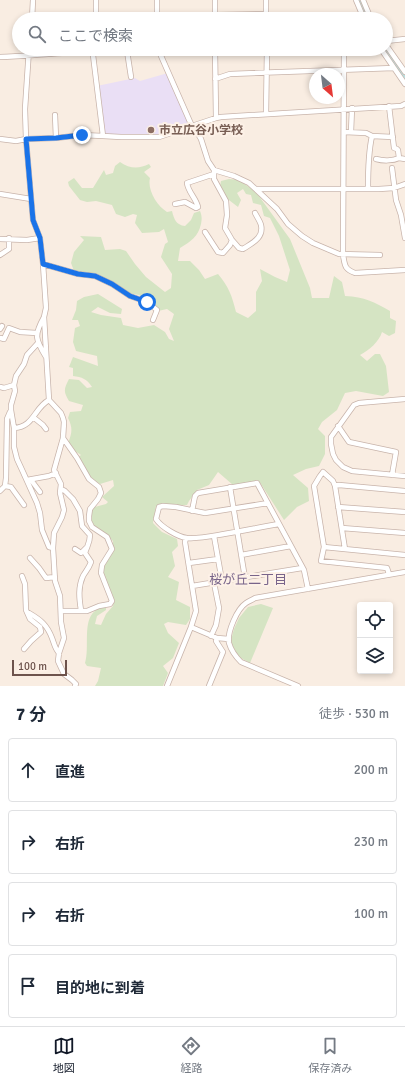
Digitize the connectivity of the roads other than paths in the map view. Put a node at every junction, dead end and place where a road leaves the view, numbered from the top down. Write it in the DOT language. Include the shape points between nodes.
graph roads {
  1 [pos="33,0"];
  2 [pos="96,0"];
  3 [pos="157,0"];
  4 [pos="215,0"];
  5 [pos="266,0"];
  6 [pos="356,0"];
  7 [pos="363,0"];
  8 [pos="32,12"];
  9 [pos="96,12"];
  10 [pos="157,12"];
  11 [pos="215,12"];
  12 [pos="266,12"];
  13 [pos="361,12"];
  14 [pos="368,12"];
  15 [pos="405,39"];
  16 [pos="393,40"];
  17 [pos="393,55"];
  18 [pos="14,56"];
  19 [pos="28,56"];
  20 [pos="93,56"];
  21 [pos="128,56"];
  22 [pos="161,56"];
  23 [pos="215,56"];
  24 [pos="267,56"];
  25 [pos="344,56"];
  26 [pos="386,56"];
  27 [pos="0,57"];
  28 [pos="344,68"];
  29 [pos="394,68"];
  30 [pos="345,70"];
  31 [pos="309,71"];
  32 [pos="267,72"];
  33 [pos="405,72"];
  34 [pos="132,76"];
  35 [pos="215,79"];
  36 [pos="405,84"];
  37 [pos="344,104"];
  38 [pos="405,104"];
  39 [pos="389,106"];
  40 [pos="352,108"];
  41 [pos="344,109"];
  42 [pos="266,114"];
  43 [pos="55,115"];
  44 [pos="216,118"];
  45 [pos="192,126"];
  46 [pos="344,132"];
  47 [pos="351,132"];
  48 [pos="103,136"];
  49 [pos="372,136"];
  50 [pos="393,137"];
  51 [pos="56,138"];
  52 [pos="0,139"];
  53 [pos="26,139"];
  54 [pos="399,158"];
  55 [pos="376,159"];
  56 [pos="405,159"];
  57 [pos="392,168"];
  58 [pos="214,172"];
  59 [pos="405,184"];
  60 [pos="394,188"];
  61 [pos="256,189"];
  62 [pos="344,189"];
  63 [pos="368,189"];
  64 [pos="0,194"];
  65 [pos="31,199"];
  66 [pos="175,204"];
  67 [pos="255,213"];
  68 [pos="403,214"];
  69 [pos="205,232"];
  70 [pos="0,238"];
  71 [pos="9,238"];
  72 [pos="40,238"];
  73 [pos="405,238"];
  74 [pos="232,240"];
  75 [pos="0,255"];
  76 [pos="343,255"];
  77 [pos="380,255"];
  78 [pos="43,264"];
  79 [pos="405,270"];
  80 [pos="44,317"];
  81 [pos="153,320"];
  82 [pos="37,333"];
  83 [pos="0,338"];
  84 [pos="38,343"];
  85 [pos="46,359"];
  86 [pos="14,385"];
  87 [pos="0,388"];
  88 [pos="405,399"];
  89 [pos="49,400"];
  90 [pos="11,410"];
  91 [pos="33,417"];
  92 [pos="338,426"];
  93 [pos="14,428"];
  94 [pos="46,429"];
  95 [pos="63,438"];
  96 [pos="56,473"];
  97 [pos="392,475"];
  98 [pos="405,476"];
  99 [pos="29,480"];
  100 [pos="5,486"];
  101 [pos="335,486"];
  102 [pos="230,488"];
  103 [pos="61,489"];
  104 [pos="0,491"];
  105 [pos="405,491"];
  106 [pos="40,492"];
  107 [pos="268,503"];
  108 [pos="24,505"];
  109 [pos="338,507"];
  110 [pos="233,509"];
  111 [pos="192,511"];
  112 [pos="405,512"];
  113 [pos="279,524"];
  114 [pos="342,528"];
  115 [pos="236,532"];
  116 [pos="405,533"];
  117 [pos="214,536"];
  118 [pos="186,538"];
  119 [pos="291,546"];
  120 [pos="86,547"];
  121 [pos="324,547"];
  122 [pos="53,548"];
  123 [pos="345,549"];
  124 [pos="75,550"];
  125 [pos="241,555"];
  126 [pos="405,555"];
  127 [pos="30,558"];
  128 [pos="218,559"];
  129 [pos="189,563"];
  130 [pos="302,568"];
  131 [pos="405,572"];
  132 [pos="389,574"];
  133 [pos="22,576"];
  134 [pos="55,576"];
  135 [pos="245,578"];
  136 [pos="222,581"];
  137 [pos="214,583"];
  138 [pos="192,586"];
  139 [pos="308,589"];
  140 [pos="81,610"];
  141 [pos="61,611"];
  142 [pos="28,612"];
  143 [pos="191,627"];
  144 [pos="211,636"];
  145 [pos="217,638"];
  146 [pos="229,639"];
  147 [pos="24,649"];
  148 [pos="59,653"];
  149 [pos="75,686"];
  150 [pos="166,686"];
  151 [pos="209,686"];
  152 [pos="298,686"];
  1 -- 8 [label="street"];
  2 -- 9 [label="street"];
  3 -- 10 [label="street"];
  4 -- 11 [label="street"];
  5 -- 12 [label="street"];
  6 -- 13 [label="street"];
  7 -- 14 [label="street"];
  15 -- 16 [label="street"];
  17 -- 33 [label="street"];
  18 -- 27 [label="street"];
  19 -- 53 [label="street"];
  20 -- 48 [label="street"];
  21 -- 34 [label="street"];
  22 -- 45 [label="street"];
  23 -- 35 [label="street"];
  24 -- 32 [label="street"];
  25 -- 28 [label="street"];
  26 -- 29 [label="street"];
  29 -- 30 [label="street"];
  29 -- 36 [label="street"];
  31 -- 32 [label="street"];
  32 -- 35 [label="street" via="230,74"];
  32 -- 42 [label="street"];
  35 -- 44 [label="street"];
  37 -- 41 [label="street"];
  38 -- 39 [label="street"];
  39 -- 40 [label="street"];
  39 -- 50 [label="street"];
  40 -- 41 [label="street"];
  40 -- 47 [label="street"];
  41 -- 42 [label="street"];
  41 -- 46 [label="street"];
  42 -- 44 [label="street"];
  43 -- 51 [label="street"];
  44 -- 45 [label="street"];
  45 -- 48 [label="street" via="159,137"];
  45 -- 58 [label="street" via="201,139"];
  46 -- 47 [label="street"];
  46 -- 62 [label="street"];
  47 -- 49 [label="street"];
  48 -- 51 [label="street"];
  49 -- 50 [label="street"];
  49 -- 63 [label="street"];
  50 -- 54 [label="street" via="394,148 398,150"];
  51 -- 53 [label="street"];
  52 -- 53 [label="street"];
  53 -- 65 [label="street"];
  54 -- 55 [label="street"];
  54 -- 56 [label="street"];
  57 -- 60 [label="street"];
  58 -- 61 [label="street" via="234,176"];
  58 -- 66 [label="street" via="187,183 198,207 185,202"];
  58 -- 74 [label="street" via="214,179 226,202 226,228"];
  59 -- 60 [label="street"];
  60 -- 63 [label="street"];
  60 -- 68 [label="street" via="396,200"];
  61 -- 62 [label="street"];
  61 -- 76 [label="street" via="302,236 325,249"];
  62 -- 63 [label="street"];
  62 -- 76 [label="street"];
  64 -- 65 [label="street"];
  65 -- 72 [label="street" via="33,220"];
  67 -- 74 [label="street" via="261,225 258,239 243,249"];
  68 -- 73 [label="street"];
  69 -- 74 [label="street" via="218,252 223,253"];
  70 -- 71 [label="street"];
  71 -- 72 [label="street"];
  71 -- 75 [label="street" via="9,249"];
  72 -- 78 [label="street"];
  76 -- 77 [label="street"];
  76 -- 79 [label="street" via="345,266 355,273"];
  78 -- 80 [label="street" via="46,308"];
  78 -- 81 [label="street" via="95,276 112,284 157,310"];
  80 -- 82 [label="street"];
  80 -- 85 [label="street"];
  82 -- 83 [label="street" via="20,332 10,328 4,339"];
  82 -- 84 [label="street"];
  84 -- 85 [label="street"];
  84 -- 86 [label="street" via="27,355"];
  85 -- 89 [label="street"];
  86 -- 87 [label="street"];
  86 -- 90 [label="street"];
  88 -- 92 [label="street" via="354,405"];
  89 -- 91 [label="street"];
  89 -- 95 [label="street" via="63,418"];
  90 -- 93 [label="street"];
  90 -- 100 [label="street" via="7,419"];
  91 -- 93 [label="street" via="27,425"];
  91 -- 94 [label="street"];
  92 -- 97 [label="street" via="349,442 396,452"];
  92 -- 97 [label="street" via="331,437 331,444 336,460 343,467 352,471"];
  93 -- 99 [label="street" via="17,459"];
  95 -- 96 [label="street" via="54,470"];
  95 -- 140 [label="street" via="89,479 99,487 101,493 90,509 89,521 92,528 107,536 112,549 102,565 101,573 112,601 110,604 87,611"];
  96 -- 99 [label="street"];
  96 -- 103 [label="street"];
  97 -- 98 [label="street"];
  99 -- 106 [label="street"];
  99 -- 122 [label="street" via="40,513 42,530 49,547"];
  100 -- 104 [label="street"];
  100 -- 108 [label="street" via="11,487"];
  101 -- 105 [label="street"];
  101 -- 109 [label="street"];
  101 -- 121 [label="street" via="323,472 314,486"];
  102 -- 107 [label="street" via="258,482"];
  102 -- 110 [label="street"];
  102 -- 111 [label="street" via="198,493"];
  103 -- 120 [label="street" via="73,499 80,511 82,526 90,535 90,542"];
  103 -- 122 [label="street" via="64,510 54,533"];
  107 -- 110 [label="street"];
  107 -- 113 [label="street"];
  109 -- 112 [label="street"];
  109 -- 114 [label="street"];
  110 -- 111 [label="street" via="205,513"];
  110 -- 115 [label="street"];
  111 -- 118 [label="street" via="163,506 159,507 156,519 159,524"];
  113 -- 115 [label="street"];
  113 -- 119 [label="street"];
  114 -- 116 [label="street"];
  114 -- 123 [label="street"];
  115 -- 117 [label="street"];
  115 -- 125 [label="street"];
  117 -- 118 [label="street"];
  117 -- 128 [label="street"];
  118 -- 129 [label="street"];
  119 -- 125 [label="street"];
  119 -- 130 [label="street"];
  120 -- 124 [label="street" via="81,553"];
  120 -- 140 [label="street" via="85,553 91,562 79,588"];
  121 -- 123 [label="street"];
  121 -- 132 [label="street" via="322,562 387,568"];
  122 -- 134 [label="street"];
  123 -- 126 [label="street"];
  125 -- 135 [label="street"];
  127 -- 134 [label="street" via="46,578"];
  128 -- 129 [label="street"];
  128 -- 136 [label="street"];
  129 -- 138 [label="street"];
  130 -- 135 [label="street"];
  130 -- 139 [label="street"];
  131 -- 132 [label="street"];
  132 -- 139 [label="street"];
  133 -- 142 [label="street"];
  134 -- 141 [label="street"];
  135 -- 136 [label="street"];
  136 -- 137 [label="street"];
  137 -- 138 [label="street"];
  137 -- 144 [label="street" via="218,608 216,625"];
  138 -- 143 [label="street" via="196,611"];
  139 -- 146 [label="street" via="255,598 245,603 238,612"];
  140 -- 141 [label="street"];
  141 -- 148 [label="street" via="64,638"];
  142 -- 147 [label="street" via="41,632"];
  142 -- 148 [label="street" via="43,622"];
  143 -- 144 [label="street"];
  143 -- 150 [label="street"];
  144 -- 145 [label="street"];
  145 -- 146 [label="street"];
  145 -- 151 [label="street" via="216,641 223,652"];
  146 -- 152 [label="street" via="241,662"];
  148 -- 149 [label="street" via="58,661 64,674 76,684"];
}
